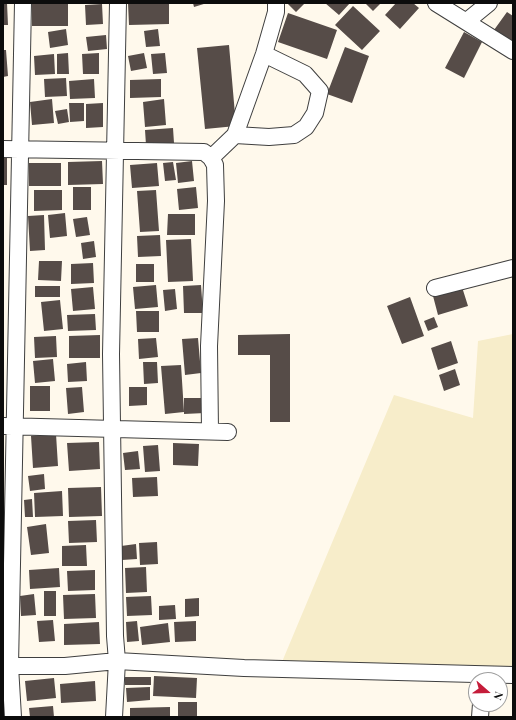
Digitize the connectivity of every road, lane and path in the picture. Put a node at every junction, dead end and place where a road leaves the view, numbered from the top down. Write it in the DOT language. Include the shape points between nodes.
graph roads {
  1 [pos="23,3"];
  2 [pos="118,3"];
  3 [pos="276,3"];
  4 [pos="436,3"];
  5 [pos="489,3"];
  6 [pos="467,21"];
  7 [pos="513,51"];
  8 [pos="264,54"];
  9 [pos="235,135"];
  10 [pos="3,149"];
  11 [pos="20,149"];
  12 [pos="115,149"];
  13 [pos="211,158"];
  14 [pos="513,268"];
  15 [pos="435,288"];
  16 [pos="9,426"];
  17 [pos="112,427"];
  18 [pos="210,431"];
  19 [pos="228,432"];
  20 [pos="117,661"];
  21 [pos="6,666"];
  22 [pos="468,676"];
  23 [pos="13,717"];
  24 [pos="114,717"];
  1 -- 11 [label="street"];
  2 -- 12 [label="street"];
  3 -- 8 [label="street" via="276,12"];
  4 -- 6 [label="street"];
  5 -- 6 [label="street"];
  6 -- 7 [label="street"];
  8 -- 9 [label="street"];
  8 -- 9 [label="street" via="305,74 320,91 315,114 306,127 294,135"];
  9 -- 13 [label="street"];
  10 -- 11 [label="street"];
  11 -- 12 [label="street"];
  11 -- 16 [label="street"];
  12 -- 13 [label="street" via="204,152"];
  12 -- 17 [label="street"];
  13 -- 18 [label="street" via="215,165 216,201 209,346"];
  14 -- 15 [label="street"];
  16 -- 17 [label="street"];
  16 -- 21 [label="street"];
  17 -- 18 [label="street"];
  17 -- 20 [label="street"];
  18 -- 19 [label="street"];
  20 -- 21 [label="street" via="65,666"];
  20 -- 22 [label="street"];
  20 -- 24 [label="street"];
  21 -- 23 [label="street"];
}
